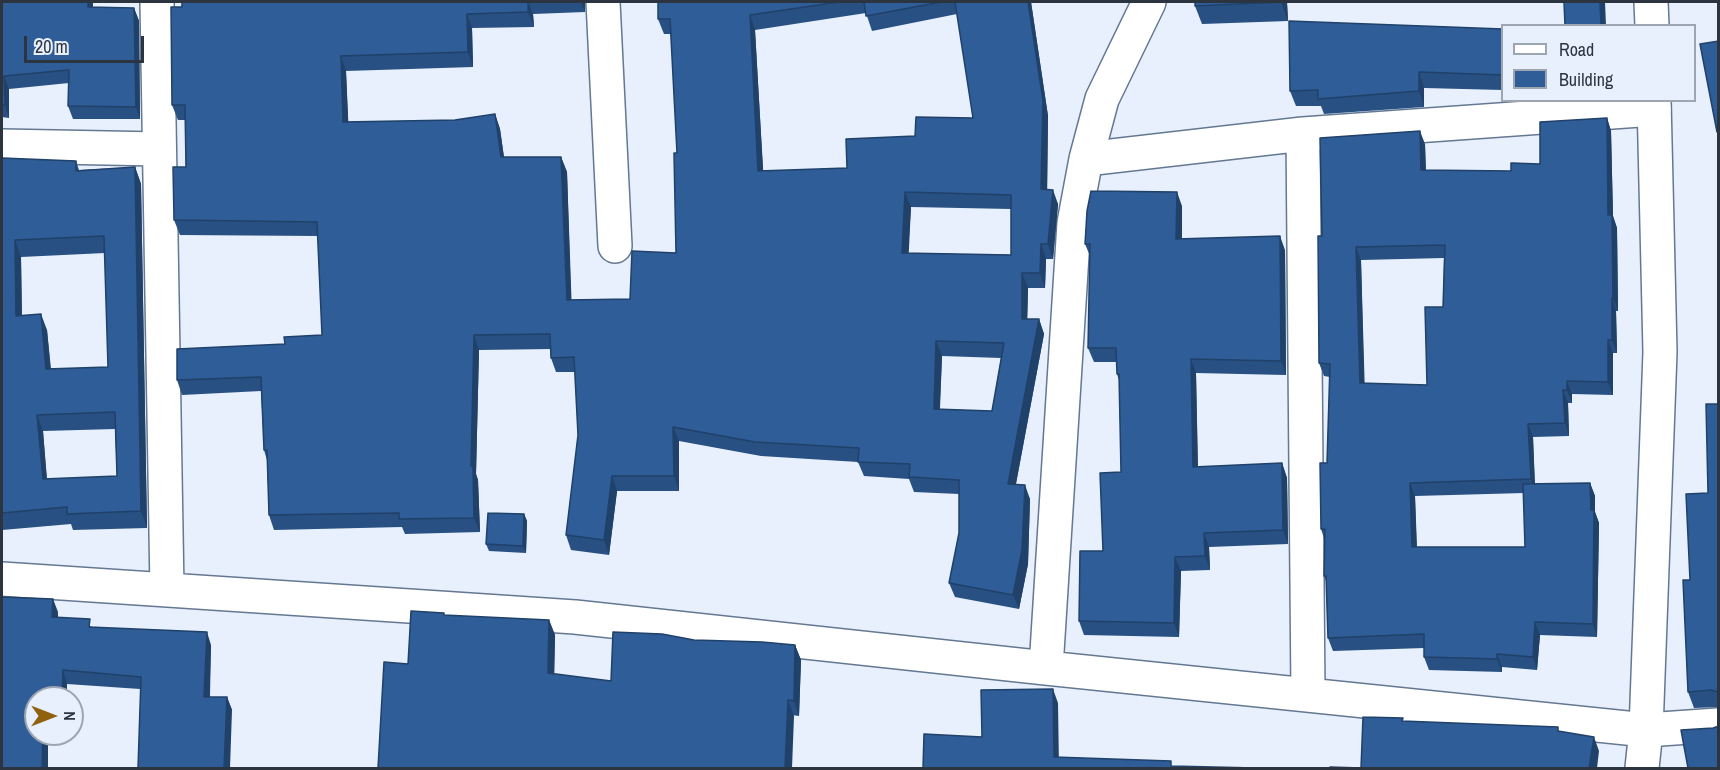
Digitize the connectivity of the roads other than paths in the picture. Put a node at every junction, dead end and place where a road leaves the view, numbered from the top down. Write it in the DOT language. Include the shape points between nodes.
graph roads {
  1 [pos="157,2"];
  2 [pos="603,2"];
  3 [pos="1149,2"];
  4 [pos="1651,2"];
  5 [pos="1652,24"];
  6 [pos="1654,105"];
  7 [pos="1303,134"];
  8 [pos="2,146"];
  9 [pos="159,149"];
  10 [pos="1086,159"];
  11 [pos="615,246"];
  12 [pos="2,579"];
  13 [pos="167,590"];
  14 [pos="1047,668"];
  15 [pos="1308,695"];
  16 [pos="1719,725"];
  17 [pos="1646,730"];
  18 [pos="1642,768"];
  1 -- 9 [label="street"];
  2 -- 11 [label="street"];
  3 -- 10 [label="street" via="1102,99"];
  4 -- 5 [label="street"];
  6 -- 7 [label="street"];
  6 -- 17 [label="street" via="1660,352"];
  7 -- 10 [label="street"];
  7 -- 15 [label="street"];
  8 -- 9 [label="street"];
  9 -- 13 [label="street"];
  10 -- 14 [label="street" via="1074,223"];
  12 -- 13 [label="street"];
  13 -- 14 [label="street" via="575,617"];
  14 -- 15 [label="street"];
  15 -- 17 [label="street"];
  16 -- 17 [label="street"];
  17 -- 18 [label="street"];
}
